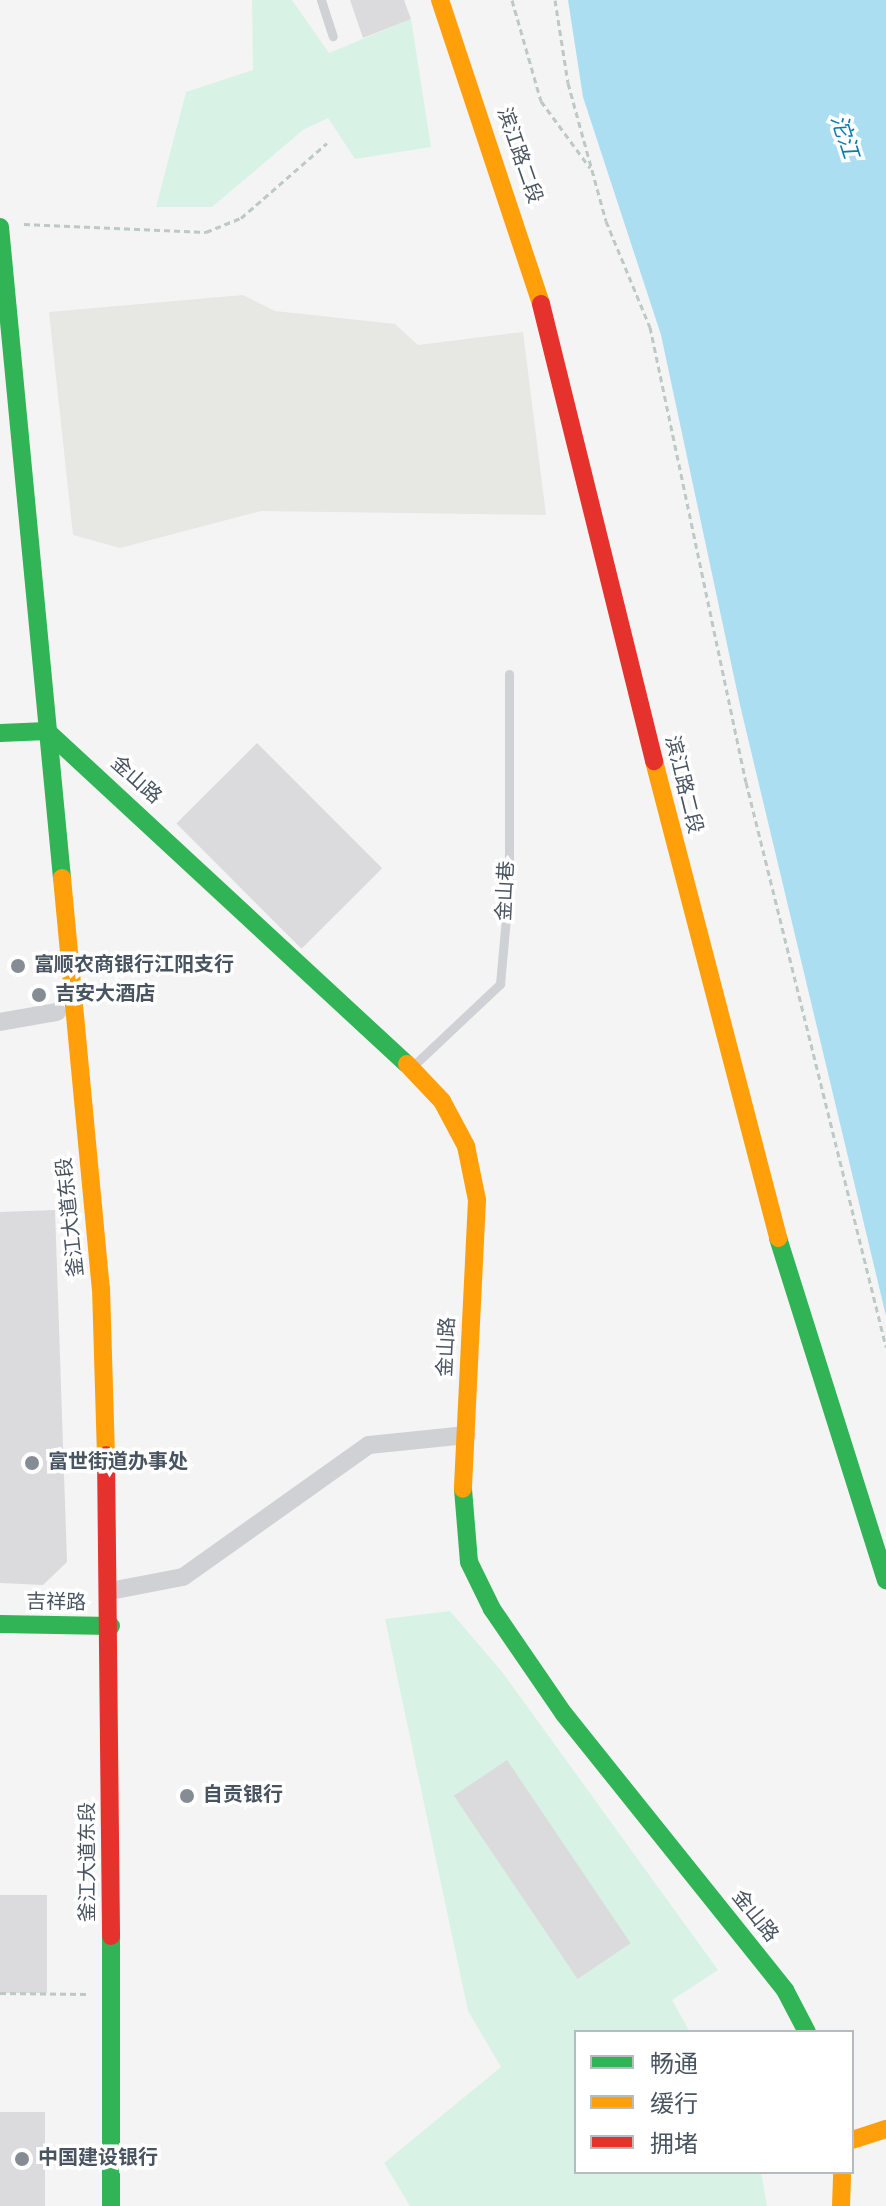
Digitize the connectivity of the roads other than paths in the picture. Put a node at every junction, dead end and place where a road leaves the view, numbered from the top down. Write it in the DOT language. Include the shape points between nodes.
graph roads {
  1 [pos="321,0"];
  2 [pos="440,0"];
  3 [pos="333,36"];
  4 [pos="8,225"];
  5 [pos="0,409"];
  6 [pos="509,674"];
  7 [pos="38,732"];
  8 [pos="0,733"];
  9 [pos="57,1012"];
  10 [pos="0,1022"];
  11 [pos="411,1068"];
  12 [pos="466,1435"];
  13 [pos="886,1580"];
  14 [pos="110,1591"];
  15 [pos="0,1624"];
  16 [pos="102,1626"];
  17 [pos="806,2030"];
  18 [pos="886,2129"];
  19 [pos="854,2139"];
  20 [pos="842,2174"];
  21 [pos="92,2206"];
  22 [pos="111,2206"];
  23 [pos="841,2206"];
  1 -- 3 [label="lane"];
  2 -- 13 [label="main road, 滨江路二段" via="529,257 750,1150"];
  4 -- 7 [label="main road, 釜江大道东段"];
  5 -- 7 [label="main road, 釜江大道东段"];
  6 -- 11 [label="lane, 金山巷" via="509,886 500,984"];
  7 -- 8 [label="main road"];
  7 -- 9 [label="main road, 釜江大道东段"];
  7 -- 11 [label="main road, 金山路"];
  7 -- 14 [label="main road, 釜江大道东段" via="101,1288"];
  9 -- 10 [label="street"];
  9 -- 16 [label="main road, 釜江大道东段" via="84,1290"];
  11 -- 12 [label="main road, 金山路" via="442,1101 466,1146 477,1200"];
  12 -- 14 [label="street" via="369,1445 183,1577"];
  12 -- 17 [label="main road, 金山路" via="462,1515 469,1562 492,1609 564,1714 785,1990"];
  14 -- 16 [label="main road, 釜江大道东段"];
  15 -- 16 [label="main road, 吉祥路"];
  16 -- 21 [label="main road, 釜江大道东段"];
  16 -- 22 [label="main road, 釜江大道东段"];
  18 -- 19 [label="main road"];
  20 -- 23 [label="main road"];
}
